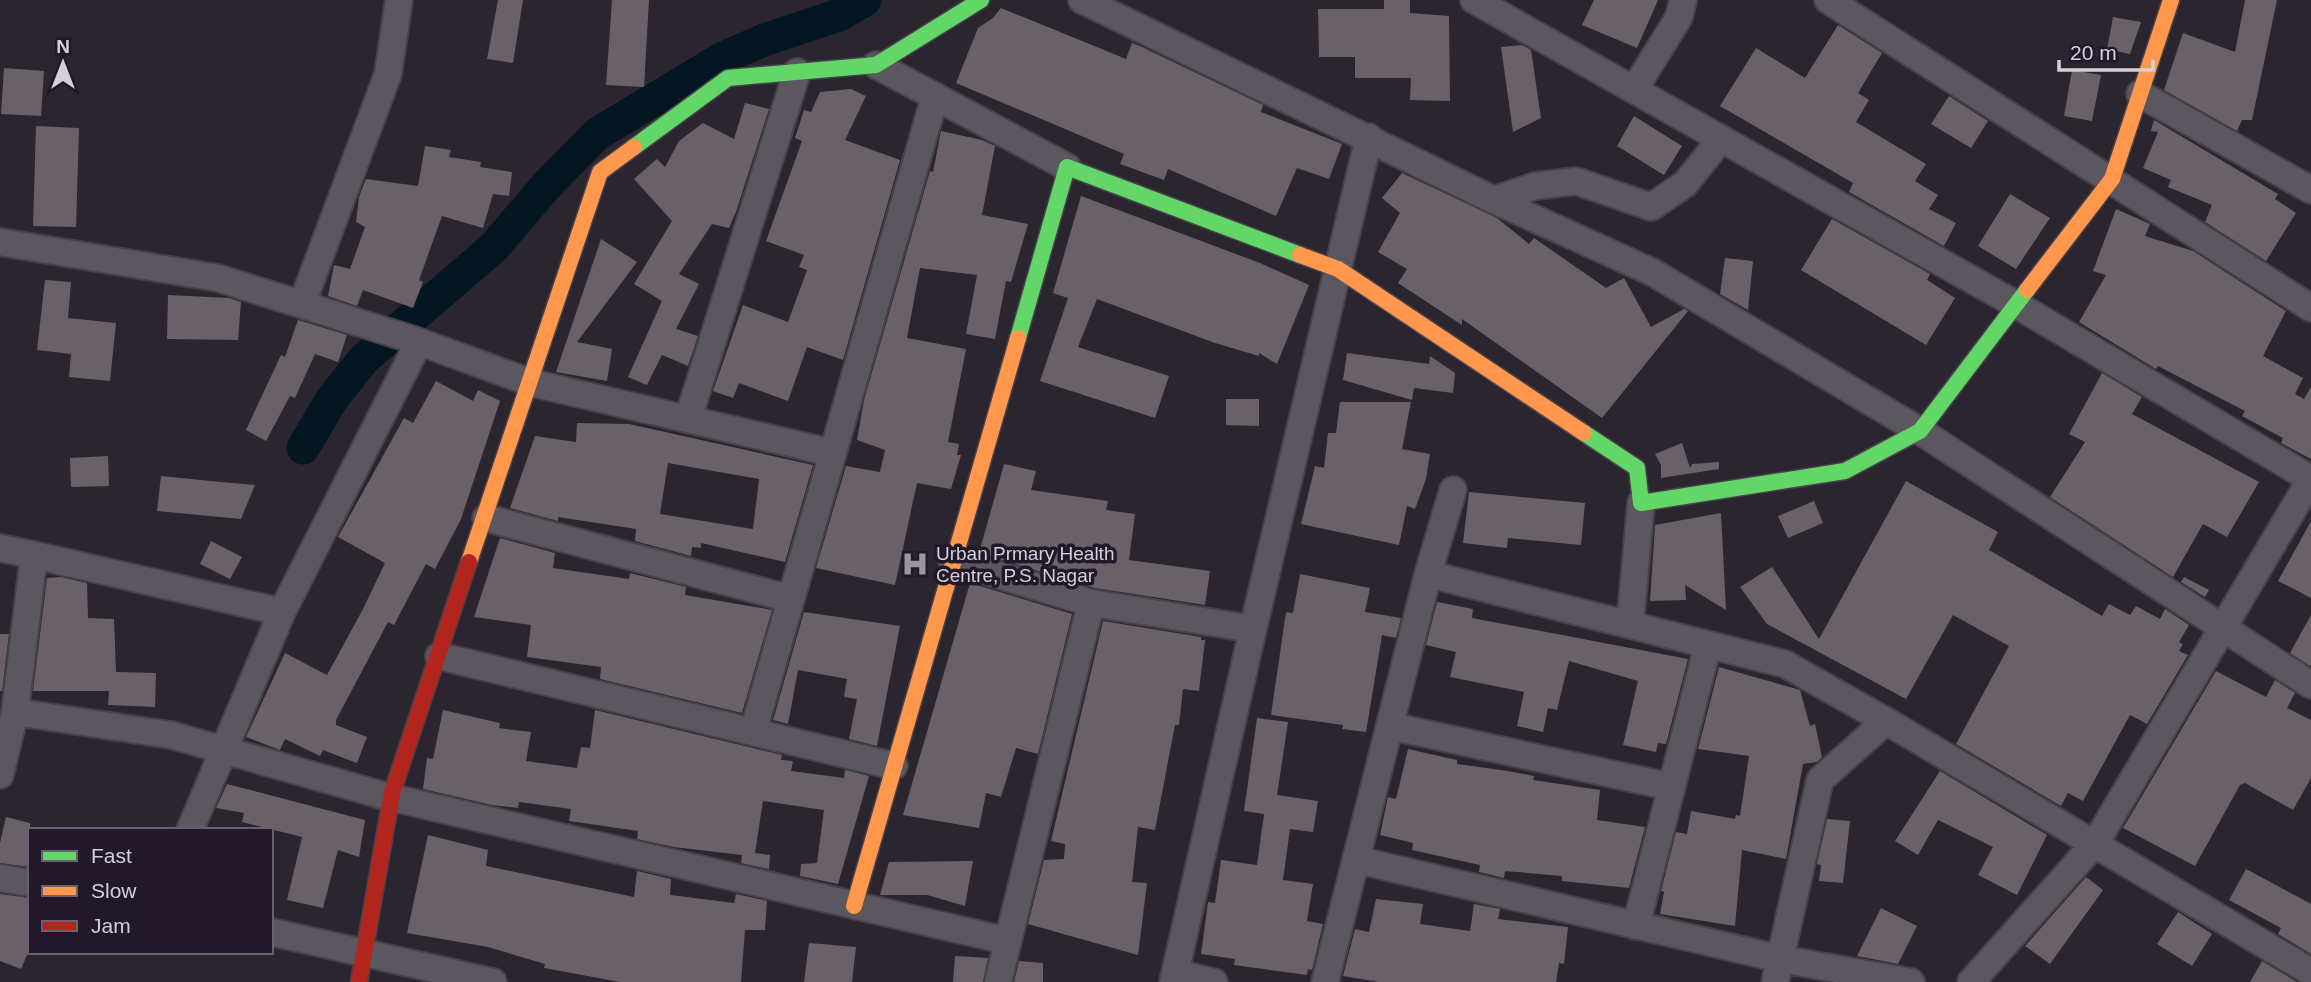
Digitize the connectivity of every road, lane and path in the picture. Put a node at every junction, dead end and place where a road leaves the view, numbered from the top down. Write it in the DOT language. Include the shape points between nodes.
graph roads {
  1 [pos="399,0"];
  2 [pos="981,0"];
  3 [pos="1082,0"];
  4 [pos="1474,0"];
  5 [pos="1683,0"];
  6 [pos="1828,0"];
  7 [pos="2171,0"];
  8 [pos="876,65"];
  9 [pos="797,72"];
  10 [pos="1634,90"];
  11 [pos="2140,94"];
  12 [pos="935,96"];
  13 [pos="1369,137"];
  14 [pos="1721,139"];
  15 [pos="1067,167"];
  16 [pos="2112,179"];
  17 [pos="2311,190"];
  18 [pos="1494,200"];
  19 [pos="0,242"];
  20 [pos="1338,269"];
  21 [pos="2017,305"];
  22 [pos="310,307"];
  23 [pos="2311,308"];
  24 [pos="418,341"];
  25 [pos="532,383"];
  26 [pos="688,419"];
  27 [pos="1920,430"];
  28 [pos="833,453"];
  29 [pos="2311,479"];
  30 [pos="1453,490"];
  31 [pos="1641,503"];
  32 [pos="486,518"];
  33 [pos="0,548"];
  34 [pos="34,555"];
  35 [pos="952,561"];
  36 [pos="1428,574"];
  37 [pos="791,599"];
  38 [pos="1091,603"];
  39 [pos="282,612"];
  40 [pos="1630,625"];
  41 [pos="2220,628"];
  42 [pos="1253,629"];
  43 [pos="1708,645"];
  44 [pos="439,656"];
  45 [pos="2311,685"];
  46 [pos="15,712"];
  47 [pos="1886,721"];
  48 [pos="1390,726"];
  49 [pos="753,732"];
  50 [pos="224,749"];
  51 [pos="894,766"];
  52 [pos="0,775"];
  53 [pos="1672,787"];
  54 [pos="392,797"];
  55 [pos="191,828"];
  56 [pos="2093,843"];
  57 [pos="1357,860"];
  58 [pos="0,878"];
  59 [pos="28,883"];
  60 [pos="854,906"];
  61 [pos="1636,926"];
  62 [pos="273,932"];
  63 [pos="1009,942"];
  64 [pos="365,952"];
  65 [pos="1778,971"];
  66 [pos="2311,972"];
  67 [pos="1174,978"];
  68 [pos="359,982"];
  69 [pos="493,982"];
  70 [pos="998,982"];
  71 [pos="1214,982"];
  72 [pos="1325,982"];
  73 [pos="1911,982"];
  74 [pos="1971,982"];
  1 -- 22 [label="street" via="388,74"];
  2 -- 8 [label="street"];
  3 -- 13 [label="street"];
  4 -- 10 [label="street"];
  5 -- 10 [label="street" via="1679,17"];
  6 -- 16 [label="street"];
  7 -- 11 [label="street"];
  8 -- 9 [label="street"];
  8 -- 12 [label="street"];
  9 -- 25 [label="street" via="728,78 600,172"];
  9 -- 26 [label="street"];
  10 -- 14 [label="street"];
  11 -- 16 [label="street"];
  11 -- 17 [label="street"];
  12 -- 15 [label="street"];
  12 -- 28 [label="street"];
  13 -- 18 [label="street"];
  13 -- 20 [label="street"];
  14 -- 18 [label="street" via="1685,184 1651,207 1576,181 1535,186"];
  14 -- 21 [label="street"];
  15 -- 20 [label="street"];
  15 -- 35 [label="street"];
  16 -- 21 [label="street"];
  16 -- 23 [label="street"];
  18 -- 27 [label="street" via="1652,272"];
  19 -- 22 [label="street" via="218,278"];
  20 -- 31 [label="street" via="1637,468"];
  20 -- 42 [label="street"];
  21 -- 27 [label="street"];
  21 -- 29 [label="street"];
  22 -- 24 [label="street"];
  24 -- 25 [label="street"];
  24 -- 39 [label="street"];
  25 -- 26 [label="street"];
  25 -- 32 [label="street"];
  26 -- 28 [label="street"];
  27 -- 31 [label="street" via="1845,471"];
  27 -- 41 [label="street"];
  28 -- 37 [label="street"];
  29 -- 41 [label="street"];
  30 -- 36 [label="street"];
  31 -- 40 [label="street"];
  32 -- 37 [label="street"];
  32 -- 44 [label="street"];
  33 -- 34 [label="street"];
  34 -- 39 [label="street"];
  34 -- 46 [label="street"];
  35 -- 38 [label="street"];
  35 -- 51 [label="street"];
  36 -- 40 [label="street"];
  36 -- 48 [label="street"];
  37 -- 49 [label="street"];
  38 -- 42 [label="street"];
  38 -- 63 [label="street"];
  39 -- 50 [label="street"];
  40 -- 43 [label="street"];
  41 -- 45 [label="street"];
  41 -- 56 [label="street"];
  42 -- 67 [label="street"];
  43 -- 47 [label="street" via="1785,664"];
  43 -- 53 [label="street"];
  44 -- 49 [label="street"];
  44 -- 54 [label="street"];
  46 -- 50 [label="street" via="171,735"];
  46 -- 52 [label="street"];
  47 -- 56 [label="street"];
  47 -- 65 [label="street" via="1820,780"];
  48 -- 53 [label="street"];
  48 -- 57 [label="street"];
  49 -- 51 [label="street"];
  50 -- 54 [label="street"];
  50 -- 55 [label="street"];
  51 -- 60 [label="street"];
  53 -- 61 [label="street"];
  54 -- 60 [label="street"];
  54 -- 64 [label="street"];
  56 -- 66 [label="street"];
  56 -- 74 [label="street"];
  57 -- 61 [label="street"];
  57 -- 72 [label="street"];
  58 -- 59 [label="street"];
  60 -- 63 [label="street"];
  61 -- 65 [label="street"];
  62 -- 64 [label="street"];
  63 -- 70 [label="street"];
  64 -- 68 [label="street"];
  64 -- 69 [label="street"];
  65 -- 73 [label="street"];
  67 -- 71 [label="street"];
}
